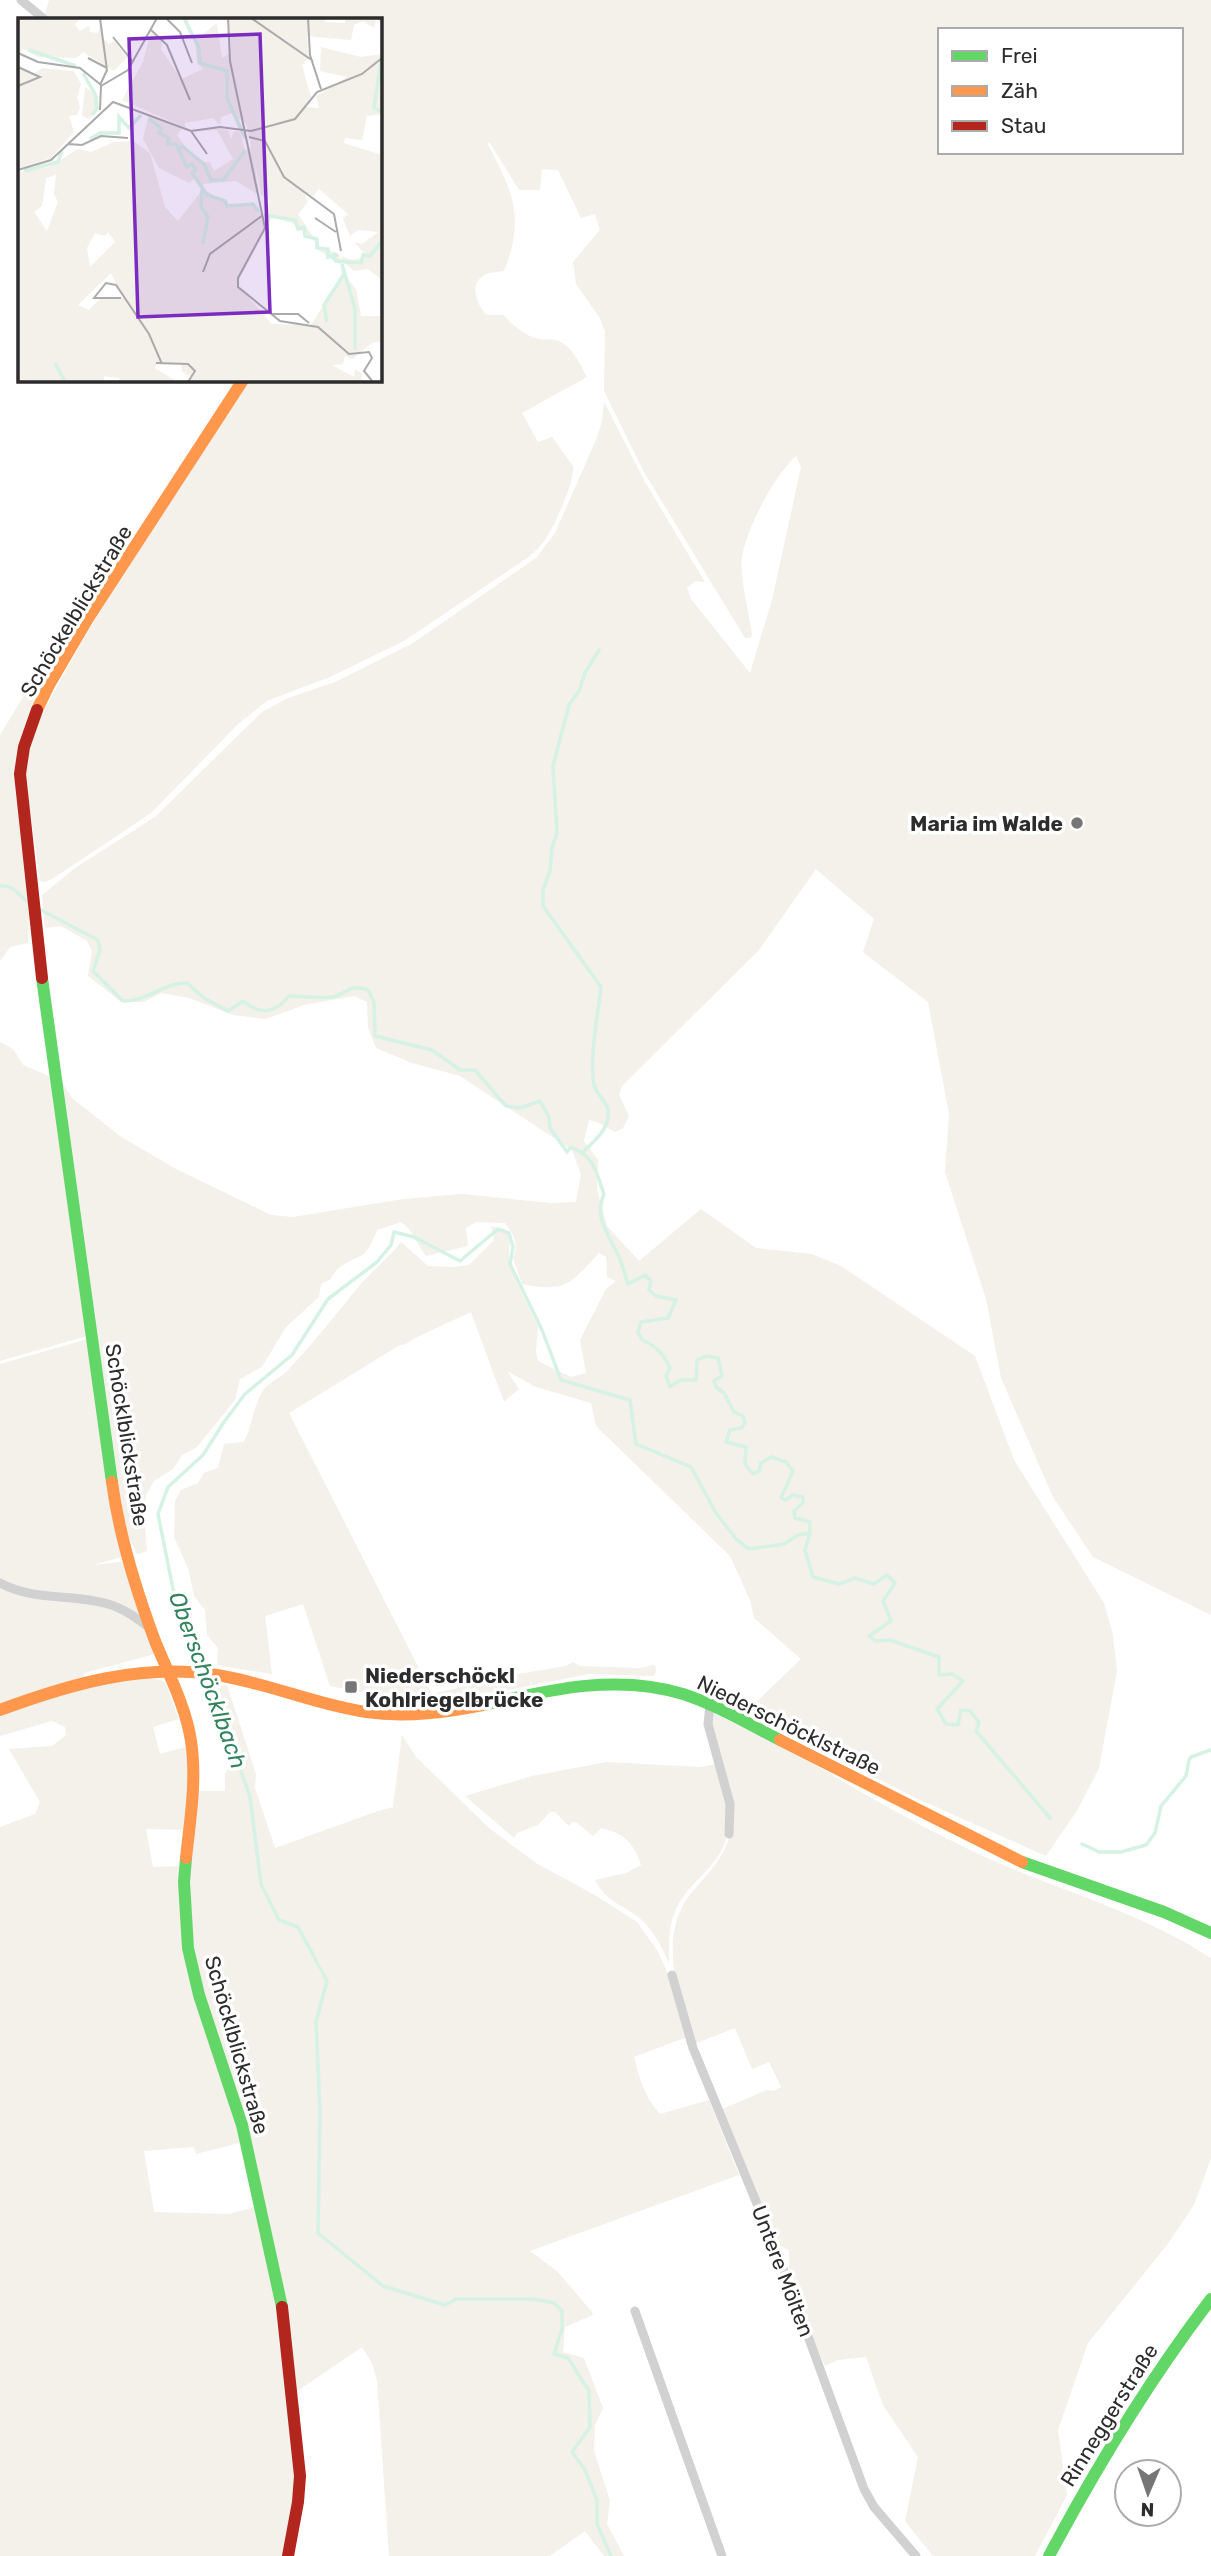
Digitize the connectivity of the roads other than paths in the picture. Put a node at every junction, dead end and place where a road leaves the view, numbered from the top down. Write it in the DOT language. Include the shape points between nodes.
graph roads {
  1 [pos="20,0"];
  2 [pos="43,18"];
  3 [pos="242,382"];
  4 [pos="35,928"];
  5 [pos="0,1583"];
  6 [pos="151,1629"];
  7 [pos="166,1671"];
  8 [pos="710,1705"];
  9 [pos="0,1710"];
  10 [pos="729,1834"];
  11 [pos="1211,1933"];
  12 [pos="672,1975"];
  13 [pos="1211,2300"];
  14 [pos="635,2311"];
  15 [pos="288,2556"];
  16 [pos="722,2556"];
  17 [pos="916,2556"];
  18 [pos="1049,2556"];
  1 -- 2 [label="street"];
  3 -- 4 [label="street, Schöckelblickstraße" via="85,626 27,733 20,784"];
  4 -- 6 [label="street, Schöcklblickstraße" via="114,1498"];
  5 -- 6 [label="street" via="23,1593 111,1605"];
  6 -- 7 [label="street, Schöcklblickstraße"];
  7 -- 8 [label="street, Niederschöcklstraße" via="226,1677 347,1709 390,1715 450,1712 601,1683 646,1685"];
  7 -- 9 [label="street, Niederschöcklstraße" via="115,1674"];
  7 -- 15 [label="street, Schöcklblickstraße" via="185,1718 192,1755 184,1882 188,1948 242,2125 284,2317 300,2476"];
  8 -- 10 [label="street" via="708,1724 730,1804"];
  8 -- 11 [label="street, Niederschöcklstraße" via="1015,1859 1055,1877 1158,1909"];
  12 -- 17 [label="street, Untere Mölten" via="692,2048 780,2259 864,2489"];
  13 -- 18 [label="street, Rinneggerstraße" via="1180,2339 1080,2494"];
  14 -- 16 [label="street"];
}
